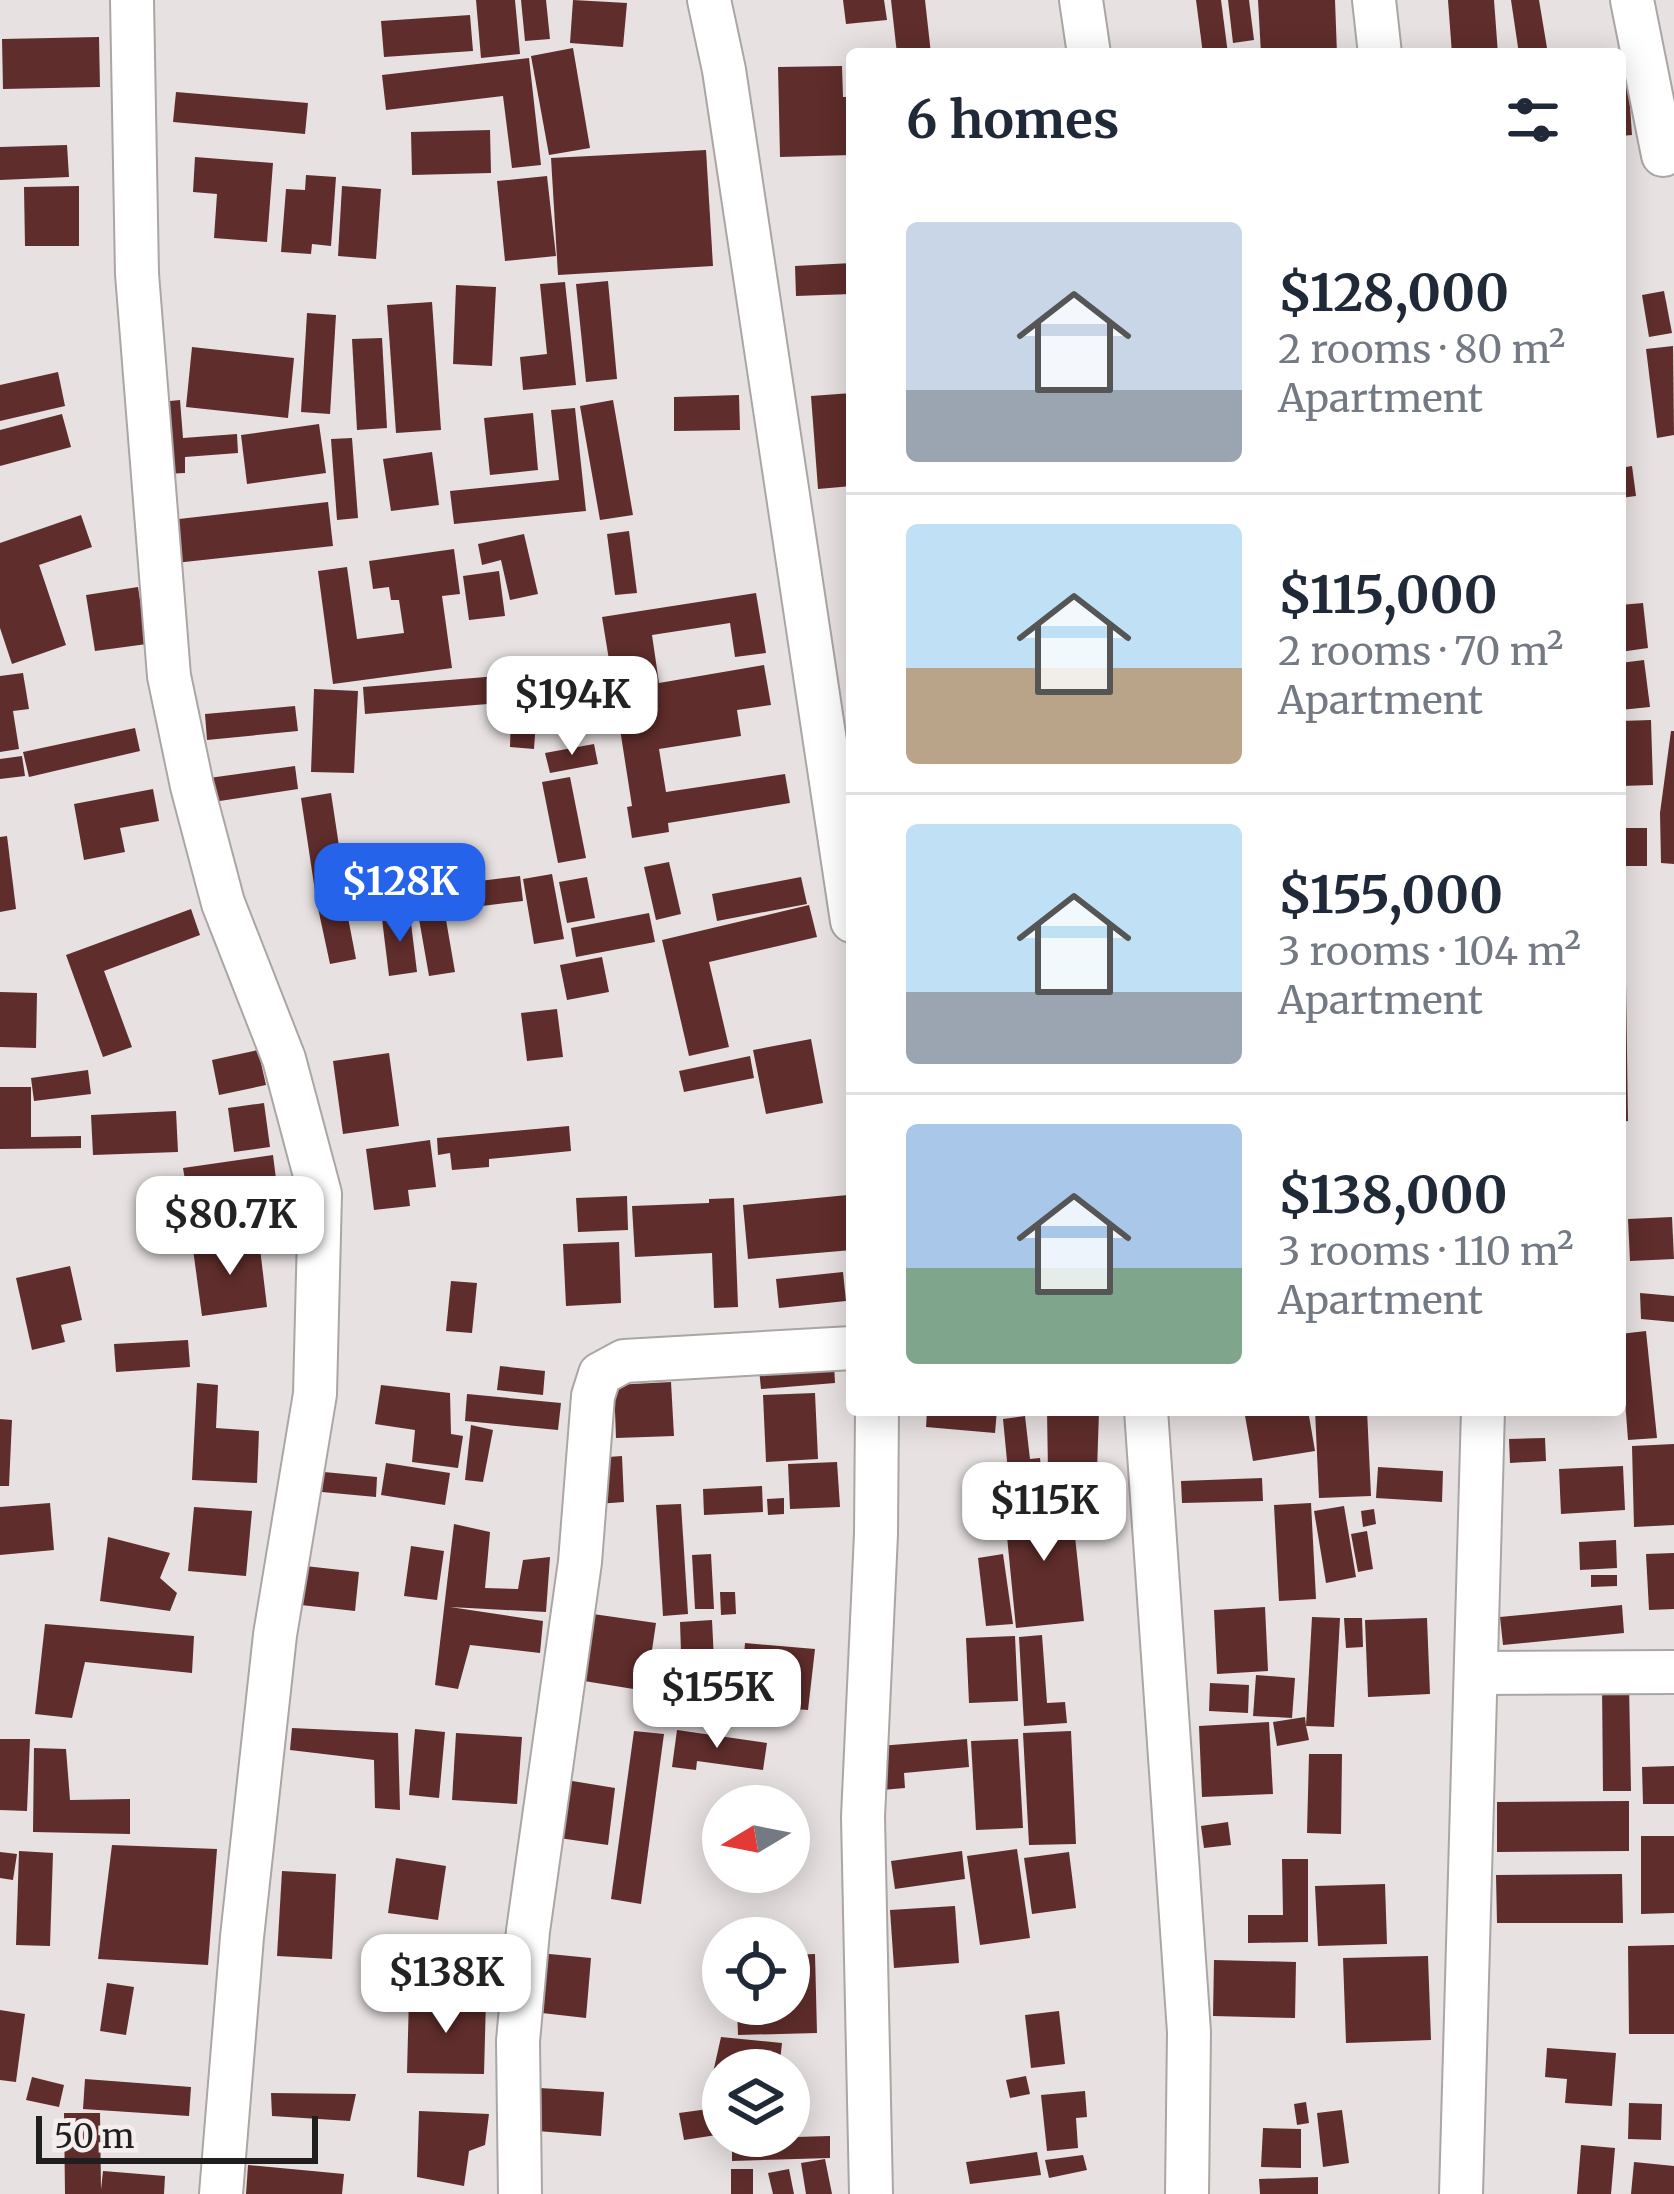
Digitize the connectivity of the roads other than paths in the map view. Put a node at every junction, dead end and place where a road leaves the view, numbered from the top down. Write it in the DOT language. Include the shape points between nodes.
graph roads {
  1 [pos="132,0"];
  2 [pos="709,0"];
  3 [pos="1081,0"];
  4 [pos="1374,0"];
  5 [pos="1632,0"];
  6 [pos="1088,48"];
  7 [pos="1379,48"];
  8 [pos="1663,155"];
  9 [pos="846,881"];
  10 [pos="846,1348"];
  11 [pos="877,1416"];
  12 [pos="1146,1416"];
  13 [pos="1483,1416"];
  14 [pos="1476,1672"];
  15 [pos="1674,1672"];
  16 [pos="221,2194"];
  17 [pos="520,2194"];
  18 [pos="871,2194"];
  19 [pos="1187,2194"];
  20 [pos="1461,2194"];
  1 -- 16 [label="street" via="137,274 170,676 223,903 284,1058 320,1194 315,1394 275,1635"];
  2 -- 9 [label="street"];
  3 -- 6 [label="street"];
  4 -- 7 [label="street"];
  5 -- 8 [label="street"];
  10 -- 17 [label="street" via="623,1361 600,1374 528,1931 518,2041"];
  11 -- 18 [label="street" via="863,1817"];
  12 -- 19 [label="street" via="1190,2032"];
  13 -- 14 [label="street"];
  14 -- 15 [label="street"];
  14 -- 20 [label="street"];
}
